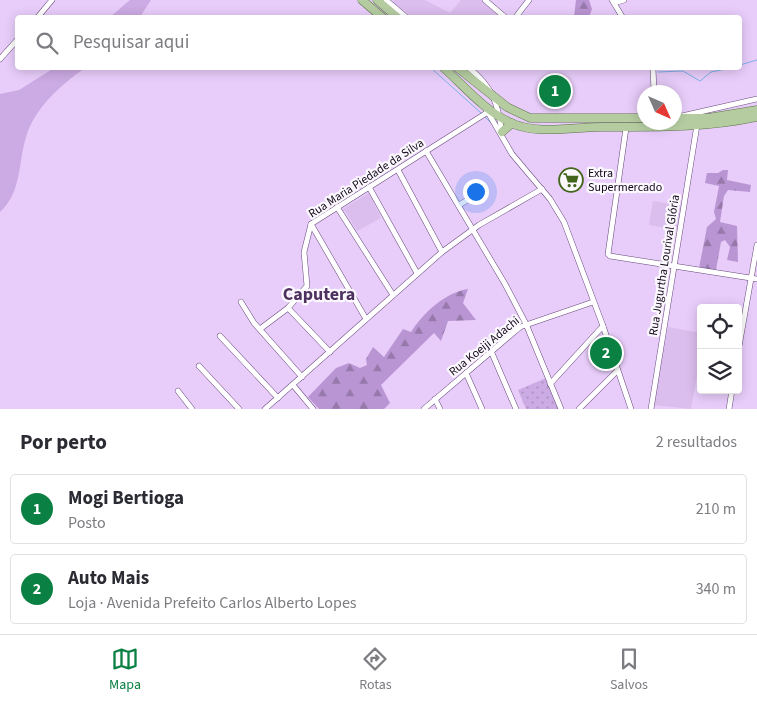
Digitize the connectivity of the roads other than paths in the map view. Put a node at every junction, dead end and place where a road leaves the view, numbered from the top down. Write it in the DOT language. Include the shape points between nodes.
graph roads {
  1 [pos="52,0"];
  2 [pos="362,0"];
  3 [pos="377,0"];
  4 [pos="485,0"];
  5 [pos="529,0"];
  6 [pos="624,0"];
  7 [pos="388,1"];
  8 [pos="613,1"];
  9 [pos="40,15"];
  10 [pos="380,15"];
  11 [pos="394,15"];
  12 [pos="404,15"];
  13 [pos="502,15"];
  14 [pos="517,15"];
  15 [pos="621,15"];
  16 [pos="15,43"];
  17 [pos="0,59"];
  18 [pos="446,70"];
  19 [pos="461,70"];
  20 [pos="473,70"];
  21 [pos="653,70"];
  22 [pos="654,85"];
  23 [pos="496,98"];
  24 [pos="757,99"];
  25 [pos="486,109"];
  26 [pos="757,110"];
  27 [pos="499,116"];
  28 [pos="682,116"];
  29 [pos="757,117"];
  30 [pos="564,118"];
  31 [pos="637,118"];
  32 [pos="682,118"];
  33 [pos="512,123"];
  34 [pos="697,125"];
  35 [pos="626,128"];
  36 [pos="558,129"];
  37 [pos="502,136"];
  38 [pos="426,151"];
  39 [pos="398,170"];
  40 [pos="369,187"];
  41 [pos="542,189"];
  42 [pos="482,192"];
  43 [pos="459,205"];
  44 [pos="338,207"];
  45 [pos="311,224"];
  46 [pos="473,230"];
  47 [pos="757,245"];
  48 [pos="442,252"];
  49 [pos="674,267"];
  50 [pos="417,274"];
  51 [pos="750,279"];
  52 [pos="757,279"];
  53 [pos="393,295"];
  54 [pos="241,302"];
  55 [pos="593,302"];
  56 [pos="288,308"];
  57 [pos="366,319"];
  58 [pos="526,324"];
  59 [pos="603,326"];
  60 [pos="260,329"];
  61 [pos="220,336"];
  62 [pos="738,349"];
  63 [pos="491,351"];
  64 [pos="330,352"];
  65 [pos="199,366"];
  66 [pos="617,370"];
  67 [pos="466,372"];
  68 [pos="302,377"];
  69 [pos="550,384"];
  70 [pos="294,385"];
  71 [pos="178,391"];
  72 [pos="731,394"];
  73 [pos="278,398"];
  74 [pos="435,399"];
  75 [pos="268,408"];
  76 [pos="192,409"];
  77 [pos="239,409"];
  78 [pos="313,409"];
  79 [pos="424,409"];
  80 [pos="440,409"];
  81 [pos="482,409"];
  82 [pos="516,409"];
  83 [pos="561,409"];
  84 [pos="579,409"];
  85 [pos="631,409"];
  86 [pos="650,409"];
  87 [pos="729,409"];
  1 -- 9 [label="street"];
  2 -- 10 [label="main road"];
  3 -- 11 [label="main road"];
  4 -- 13 [label="street"];
  5 -- 14 [label="street"];
  6 -- 8 [label="street"];
  7 -- 12 [label="street"];
  8 -- 15 [label="street"];
  16 -- 17 [label="street"];
  18 -- 25 [label="main road"];
  19 -- 23 [label="main road"];
  20 -- 23 [label="street"];
  21 -- 22 [label="street"];
  23 -- 27 [label="street"];
  23 -- 30 [label="main road" via="530,118"];
  24 -- 28 [label="street"];
  25 -- 27 [label="main road"];
  25 -- 37 [label="street"];
  25 -- 38 [label="street, Rua Maria Piedade da Silva"];
  26 -- 32 [label="main road" via="708,118"];
  27 -- 33 [label="main road"];
  27 -- 37 [label="street"];
  29 -- 34 [label="main road"];
  30 -- 31 [label="main road"];
  30 -- 36 [label="main road" via="566,124"];
  33 -- 36 [label="main road" via="529,128"];
  33 -- 37 [label="main road"];
  34 -- 35 [label="main road"];
  34 -- 49 [label="street, Rua Jugurtha Lourival Glória"];
  35 -- 36 [label="main road"];
  35 -- 49 [label="street" via="608,254 613,258"];
  37 -- 41 [label="street" via="512,154"];
  38 -- 39 [label="street, Rua Maria Piedade da Silva"];
  38 -- 43 [label="street"];
  39 -- 40 [label="street, Rua Maria Piedade da Silva"];
  39 -- 48 [label="street"];
  40 -- 44 [label="street, Rua Maria Piedade da Silva"];
  40 -- 50 [label="street"];
  41 -- 46 [label="street"];
  41 -- 55 [label="street" via="564,222"];
  42 -- 43 [label="street"];
  43 -- 46 [label="street"];
  44 -- 45 [label="street, Rua Maria Piedade da Silva"];
  44 -- 53 [label="street"];
  45 -- 56 [label="street, Rua Maria Piedade da Silva" via="304,252 307,286"];
  45 -- 57 [label="street"];
  46 -- 48 [label="street"];
  46 -- 58 [label="street"];
  47 -- 51 [label="street"];
  48 -- 50 [label="street"];
  49 -- 51 [label="street"];
  49 -- 86 [label="street, Rua Jugurtha Lourival Glória"];
  50 -- 53 [label="street"];
  51 -- 52 [label="street"];
  51 -- 62 [label="street"];
  53 -- 57 [label="street"];
  54 -- 60 [label="street"];
  55 -- 58 [label="street, Rua Koeiji Adachi"];
  55 -- 59 [label="street"];
  56 -- 60 [label="street, Rua Maria Piedade da Silva"];
  56 -- 64 [label="street"];
  57 -- 64 [label="street"];
  58 -- 63 [label="street, Rua Koeiji Adachi"];
  58 -- 69 [label="street"];
  59 -- 66 [label="street"];
  59 -- 69 [label="street"];
  60 -- 68 [label="street"];
  61 -- 73 [label="street"];
  63 -- 67 [label="street, Rua Koeiji Adachi"];
  63 -- 82 [label="street"];
  64 -- 68 [label="street"];
  65 -- 77 [label="street"];
  66 -- 84 [label="street"];
  66 -- 85 [label="street"];
  67 -- 74 [label="street, Rua Koeiji Adachi"];
  67 -- 81 [label="street"];
  68 -- 70 [label="street"];
  69 -- 83 [label="street"];
  70 -- 73 [label="street"];
  70 -- 78 [label="street"];
  71 -- 76 [label="street"];
  72 -- 87 [label="street"];
  73 -- 75 [label="street"];
  74 -- 79 [label="street, Rua Koeiji Adachi"];
  74 -- 80 [label="street"];
}
